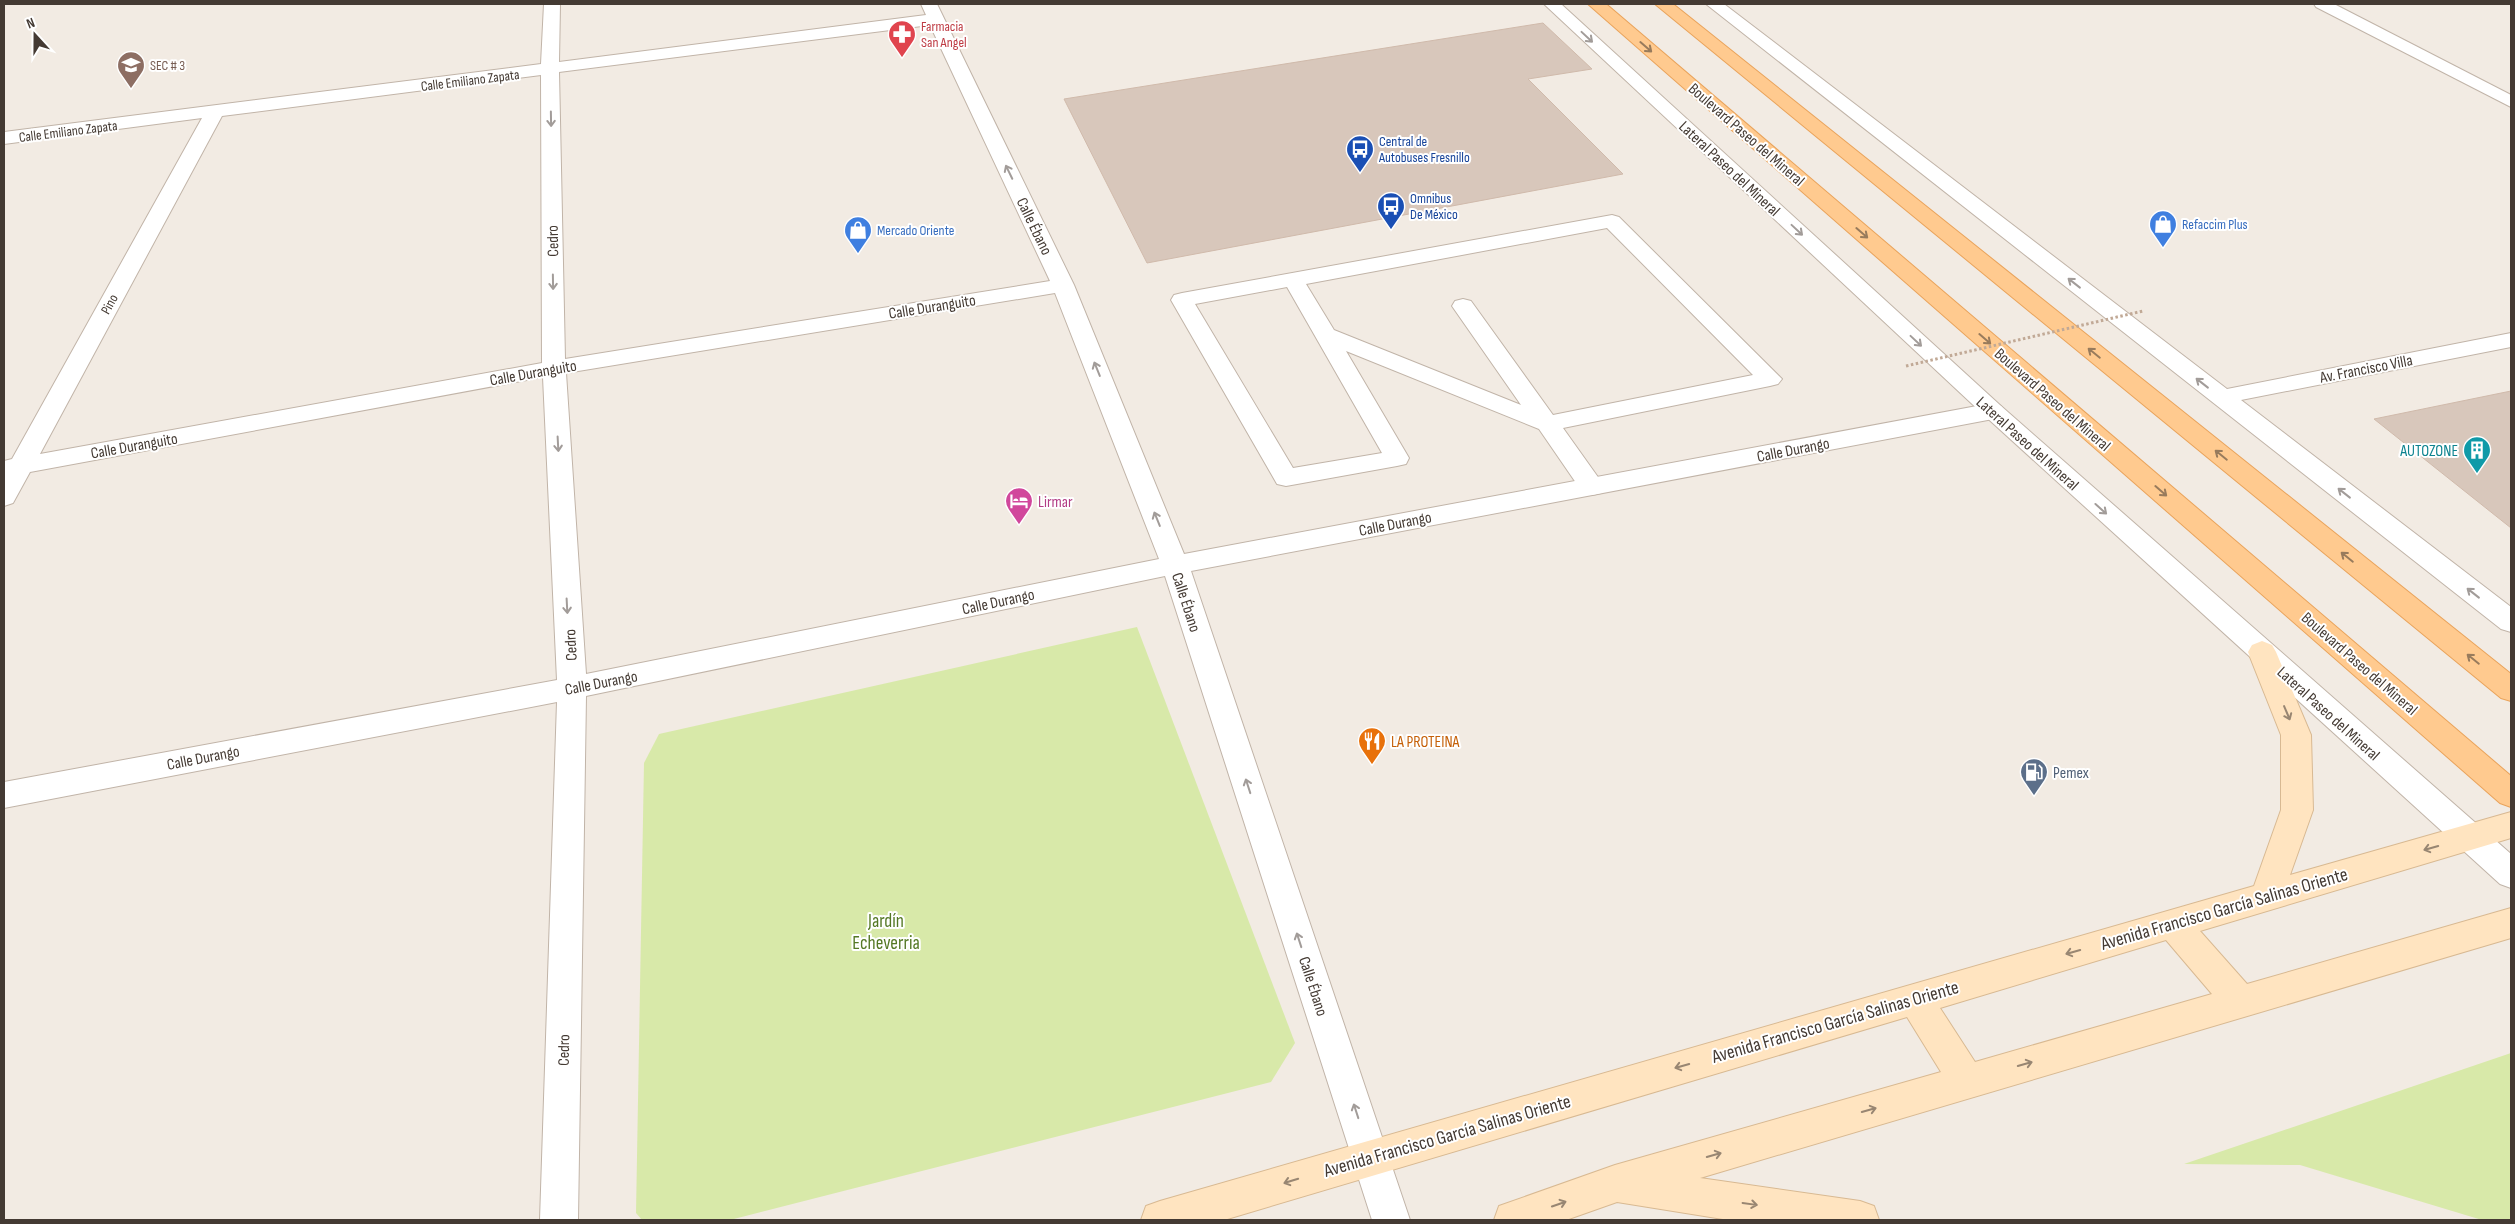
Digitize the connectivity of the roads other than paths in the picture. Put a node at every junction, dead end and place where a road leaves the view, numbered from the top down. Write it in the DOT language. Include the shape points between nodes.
graph roads {
  1 [pos="552,4"];
  2 [pos="1552,4"];
  3 [pos="1596,4"];
  4 [pos="1663,4"];
  5 [pos="1714,4"];
  6 [pos="2322,4"];
  7 [pos="933,12"];
  8 [pos="550,70"];
  9 [pos="2511,102"];
  10 [pos="215,112"];
  11 [pos="4,138"];
  12 [pos="1293,279"];
  13 [pos="1063,285"];
  14 [pos="1463,306"];
  15 [pos="1324,334"];
  16 [pos="2511,340"];
  17 [pos="554,368"];
  18 [pos="2221,398"];
  19 [pos="1992,411"];
  20 [pos="1547,424"];
  21 [pos="12,468"];
  22 [pos="1592,487"];
  23 [pos="4,496"];
  24 [pos="1175,565"];
  25 [pos="2511,622"];
  26 [pos="2262,652"];
  27 [pos="572,688"];
  28 [pos="2511,690"];
  29 [pos="2511,794"];
  30 [pos="4,795"];
  31 [pos="2511,825"];
  32 [pos="2468,837"];
  33 [pos="2511,874"];
  34 [pos="2267,895"];
  35 [pos="2172,923"];
  36 [pos="2511,923"];
  37 [pos="1914,998"];
  38 [pos="2241,1002"];
  39 [pos="1967,1081"];
  40 [pos="1371,1158"];
  41 [pos="1615,1184"];
  42 [pos="559,1220"];
  43 [pos="1160,1220"];
  44 [pos="1391,1220"];
  45 [pos="1513,1220"];
  46 [pos="1860,1220"];
  1 -- 8 [label="street, Cedro"];
  2 -- 19 [label="street, Lateral Paseo del Mineral, one-way"];
  3 -- 29 [label="main road, Boulevard Paseo del Mineral, one-way"];
  28 -- 4 [label="main road, one-way"];
  18 -- 5 [label="street, one-way"];
  6 -- 9 [label="street"];
  7 -- 8 [label="street, Calle Emiliano Zapata"];
  13 -- 7 [label="street, Calle Ébano, one-way"];
  8 -- 10 [label="street, Calle Emiliano Zapata"];
  8 -- 17 [label="street, Cedro, one-way"];
  10 -- 11 [label="street, Calle Emiliano Zapata"];
  10 -- 21 [label="street, Pino"];
  12 -- 15 [label="street"];
  12 -- 15 [label="street" via="1182,300 1286,478 1397,458"];
  12 -- 20 [label="street" via="1612,221 1770,379"];
  13 -- 17 [label="street, Calle Duranguito"];
  24 -- 13 [label="street, Calle Ébano, one-way"];
  14 -- 20 [label="street"];
  15 -- 20 [label="street"];
  16 -- 18 [label="street, Av. Francisco Villa"];
  17 -- 21 [label="street, Calle Duranguito"];
  17 -- 27 [label="street, Cedro, one-way"];
  25 -- 18 [label="street, one-way"];
  19 -- 22 [label="street, Calle Durango"];
  19 -- 26 [label="street, Lateral Paseo del Mineral, one-way"];
  20 -- 22 [label="street"];
  21 -- 23 [label="street, Pino"];
  22 -- 24 [label="street, Calle Durango"];
  24 -- 27 [label="street, Calle Durango"];
  40 -- 24 [label="street, Calle Ébano, one-way"];
  26 -- 32 [label="street, Lateral Paseo del Mineral"];
  26 -- 34 [label="main road, one-way" via="2296,735 2297,810"];
  27 -- 30 [label="street, Calle Durango"];
  27 -- 42 [label="street, Cedro"];
  31 -- 32 [label="main road, Avenida Francisco García Salinas Oriente"];
  32 -- 33 [label="street, Lateral Paseo del Mineral"];
  32 -- 34 [label="main road, Avenida Francisco García Salinas Oriente, one-way"];
  34 -- 35 [label="main road, Avenida Francisco García Salinas Oriente"];
  35 -- 37 [label="main road, Avenida Francisco García Salinas Oriente, one-way"];
  35 -- 38 [label="main road"];
  36 -- 38 [label="main road"];
  37 -- 39 [label="main road"];
  37 -- 40 [label="main road, Avenida Francisco García Salinas Oriente, one-way"];
  39 -- 38 [label="main road, one-way"];
  41 -- 39 [label="main road, one-way"];
  40 -- 43 [label="main road, Avenida Francisco García Salinas Oriente, one-way"];
  40 -- 44 [label="street, Calle Ébano"];
  45 -- 41 [label="main road, one-way"];
  41 -- 46 [label="main road, one-way"];
}
